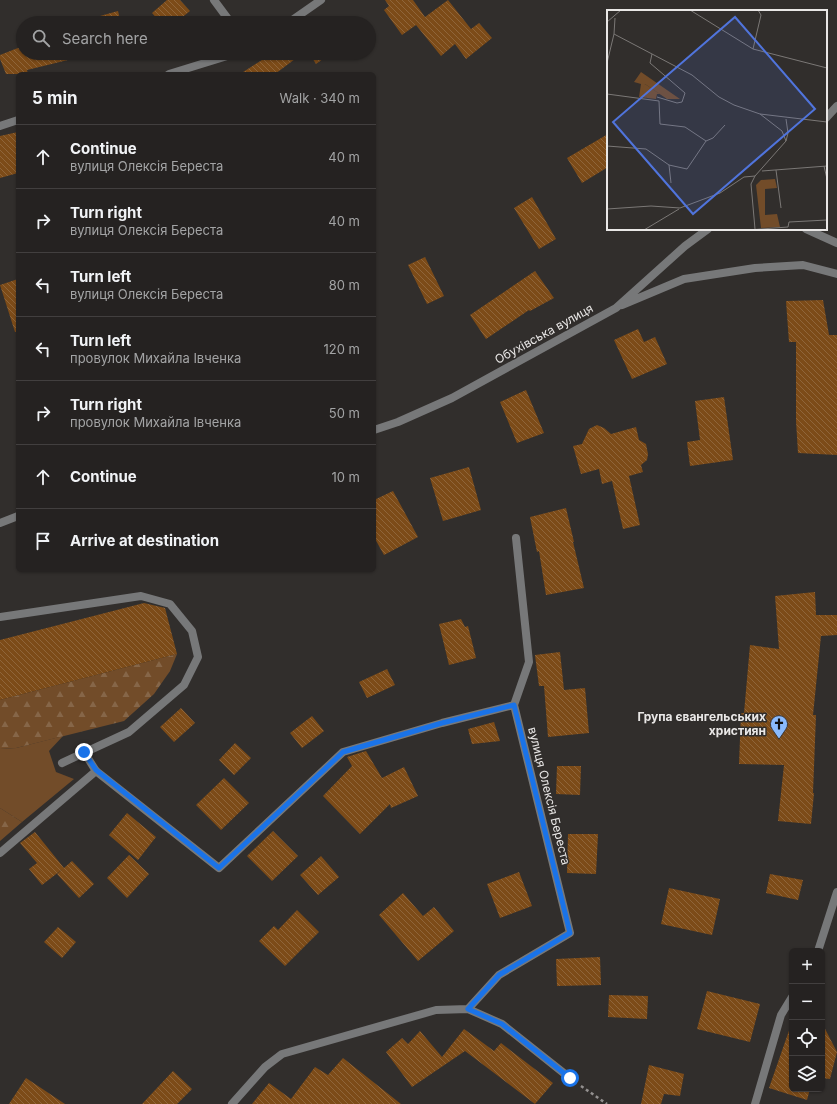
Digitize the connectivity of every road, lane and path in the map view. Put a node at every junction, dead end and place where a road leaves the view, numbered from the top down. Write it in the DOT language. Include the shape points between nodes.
graph roads {
  1 [pos="214,0"];
  2 [pos="321,0"];
  3 [pos="226,16"];
  4 [pos="298,16"];
  5 [pos="214,60"];
  6 [pos="175,72"];
  7 [pos="837,106"];
  8 [pos="827,117"];
  9 [pos="16,121"];
  10 [pos="0,126"];
  11 [pos="707,230"];
  12 [pos="808,230"];
  13 [pos="837,243"];
  14 [pos="837,274"];
  15 [pos="616,308"];
  16 [pos="376,429"];
  17 [pos="16,517"];
  18 [pos="0,523"];
  19 [pos="516,538"];
  20 [pos="0,617"];
  21 [pos="514,705"];
  22 [pos="84,752"];
  23 [pos="62,763"];
  24 [pos="96,770"];
  25 [pos="0,853"];
  26 [pos="837,892"];
  27 [pos="819,948"];
  28 [pos="789,1002"];
  29 [pos="468,1009"];
  30 [pos="570,1078"];
  31 [pos="232,1104"];
  32 [pos="607,1104"];
  33 [pos="755,1104"];
  1 -- 3 [label="street"];
  2 -- 4 [label="street"];
  5 -- 6 [label="street"];
  7 -- 8 [label="street"];
  9 -- 10 [label="street"];
  11 -- 15 [label="street, Обухівська вулиця"];
  12 -- 13 [label="street"];
  14 -- 15 [label="street" via="803,265 755,268 699,276 684,279"];
  15 -- 16 [label="street, Обухівська вулиця" via="452,398"];
  17 -- 18 [label="street"];
  19 -- 21 [label="street" via="529,662"];
  20 -- 22 [label="street" via="141,596 170,604 192,631 198,657 184,685 129,732"];
  21 -- 24 [label="street" via="343,752 219,868"];
  21 -- 29 [label="street, вулиця Олексія Береста" via="570,933 499,975"];
  22 -- 23 [label="street"];
  22 -- 24 [label="street"];
  24 -- 25 [label="street"];
  26 -- 27 [label="street"];
  28 -- 33 [label="street" via="781,1015"];
  29 -- 30 [label="street" via="502,1024"];
  29 -- 31 [label="street" via="436,1010 282,1054 265,1067"];
  30 -- 32 [label="path"];
}
